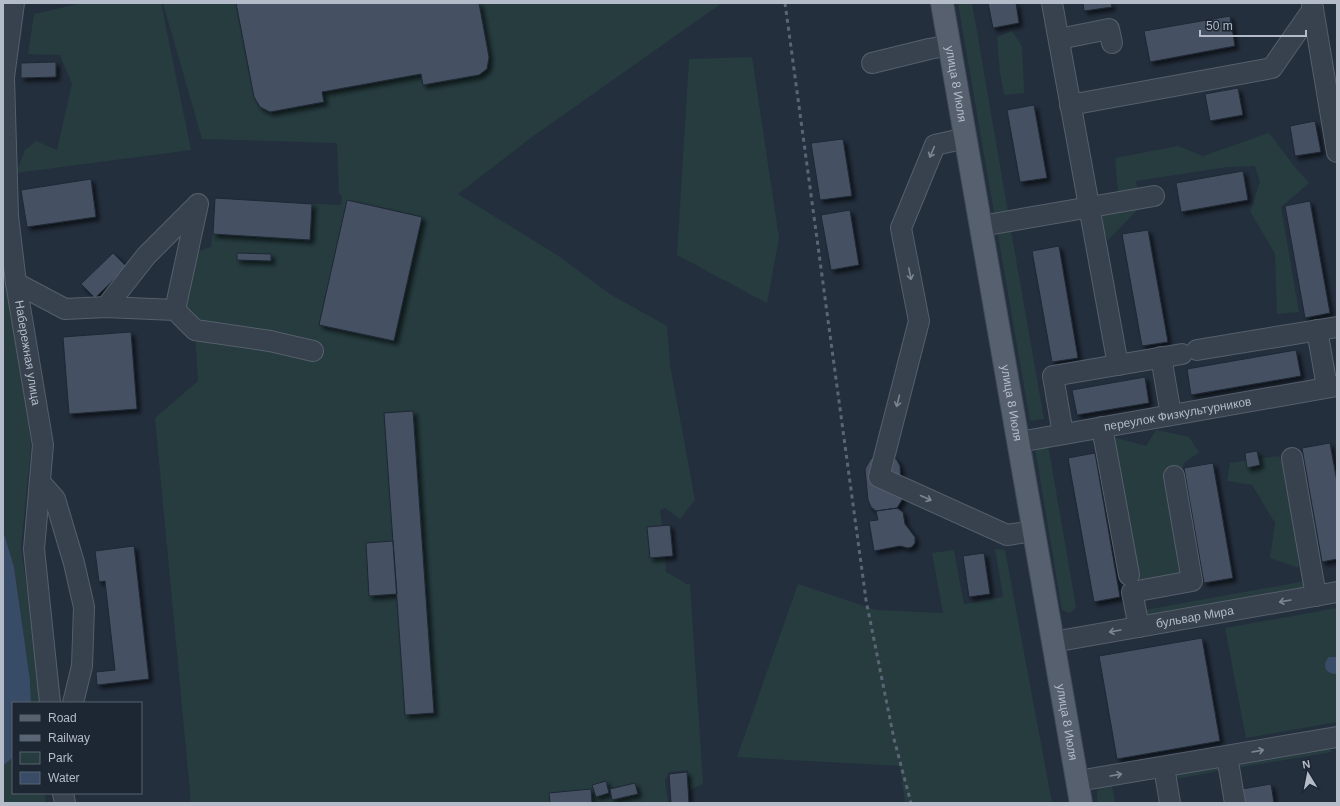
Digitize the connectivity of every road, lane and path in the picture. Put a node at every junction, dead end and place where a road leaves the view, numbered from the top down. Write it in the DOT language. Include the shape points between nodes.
graph roads {
  1 [pos="14,3"];
  2 [pos="942,3"];
  3 [pos="1052,3"];
  4 [pos="1313,6"];
  5 [pos="1059,39"];
  6 [pos="1112,44"];
  7 [pos="950,45"];
  8 [pos="872,63"];
  9 [pos="1070,106"];
  10 [pos="966,138"];
  11 [pos="1337,152"];
  12 [pos="1154,196"];
  13 [pos="1090,207"];
  14 [pos="981,226"];
  15 [pos="16,283"];
  16 [pos="106,307"];
  17 [pos="175,310"];
  18 [pos="1337,327"];
  19 [pos="1317,330"];
  20 [pos="313,351"];
  21 [pos="1161,357"];
  22 [pos="1118,365"];
  23 [pos="1332,386"];
  24 [pos="1171,415"];
  25 [pos="1102,427"];
  26 [pos="1063,434"];
  27 [pos="1018,442"];
  28 [pos="1292,458"];
  29 [pos="1174,476"];
  30 [pos="40,482"];
  31 [pos="1034,531"];
  32 [pos="1129,575"];
  33 [pos="1337,592"];
  34 [pos="1316,596"];
  35 [pos="1139,627"];
  36 [pos="1053,642"];
  37 [pos="50,702"];
  38 [pos="73,702"];
  39 [pos="1337,738"];
  40 [pos="1227,756"];
  41 [pos="1164,767"];
  42 [pos="1078,781"];
  43 [pos="1081,803"];
  44 [pos="1170,803"];
  45 [pos="1235,803"];
  1 -- 15 [label="street, Набережная улица" via="4,77 8,216"];
  2 -- 7 [label="main road, улица 8 Июля"];
  3 -- 5 [label="street"];
  4 -- 9 [label="street" via="1272,68"];
  4 -- 11 [label="street"];
  5 -- 6 [label="street" via="1109,29"];
  5 -- 9 [label="street"];
  7 -- 8 [label="street"];
  7 -- 10 [label="main road, улица 8 Июля"];
  9 -- 13 [label="street"];
  10 -- 14 [label="main road, улица 8 Июля"];
  10 -- 31 [label="street, one-way" via="935,145 901,228 919,321 879,477 1007,535"];
  12 -- 13 [label="street"];
  13 -- 14 [label="street"];
  13 -- 22 [label="street"];
  14 -- 27 [label="main road, улица 8 Июля"];
  15 -- 16 [label="street" via="65,309"];
  15 -- 30 [label="street, Набережная улица" via="43,445"];
  16 -- 17 [label="street"];
  16 -- 17 [label="street" via="146,256 198,204"];
  17 -- 20 [label="street" via="195,330 270,341"];
  18 -- 19 [label="street"];
  19 -- 21 [label="street"];
  19 -- 23 [label="street"];
  21 -- 22 [label="street"];
  21 -- 24 [label="street"];
  22 -- 26 [label="street" via="1053,376"];
  23 -- 24 [label="street, переулок Физкультурников"];
  24 -- 25 [label="street, переулок Физкультурников"];
  25 -- 26 [label="street, переулок Физкультурников"];
  25 -- 32 [label="street"];
  26 -- 27 [label="street, переулок Физкультурников"];
  27 -- 31 [label="main road, улица 8 Июля"];
  28 -- 34 [label="street"];
  29 -- 35 [label="street" via="1192,581 1132,592"];
  30 -- 37 [label="street, Набережная улица" via="34,549"];
  30 -- 38 [label="street" via="55,499 84,607 82,666"];
  31 -- 36 [label="main road, улица 8 Июля"];
  33 -- 34 [label="street, бульвар Мира"];
  34 -- 35 [label="street, бульвар Мира, one-way"];
  35 -- 36 [label="street, бульвар Мира, one-way"];
  36 -- 42 [label="main road, улица 8 Июля"];
  40 -- 39 [label="street, one-way"];
  40 -- 41 [label="street"];
  40 -- 45 [label="street"];
  42 -- 41 [label="street, one-way"];
  41 -- 44 [label="street"];
  42 -- 43 [label="main road, улица 8 Июля"];
}
